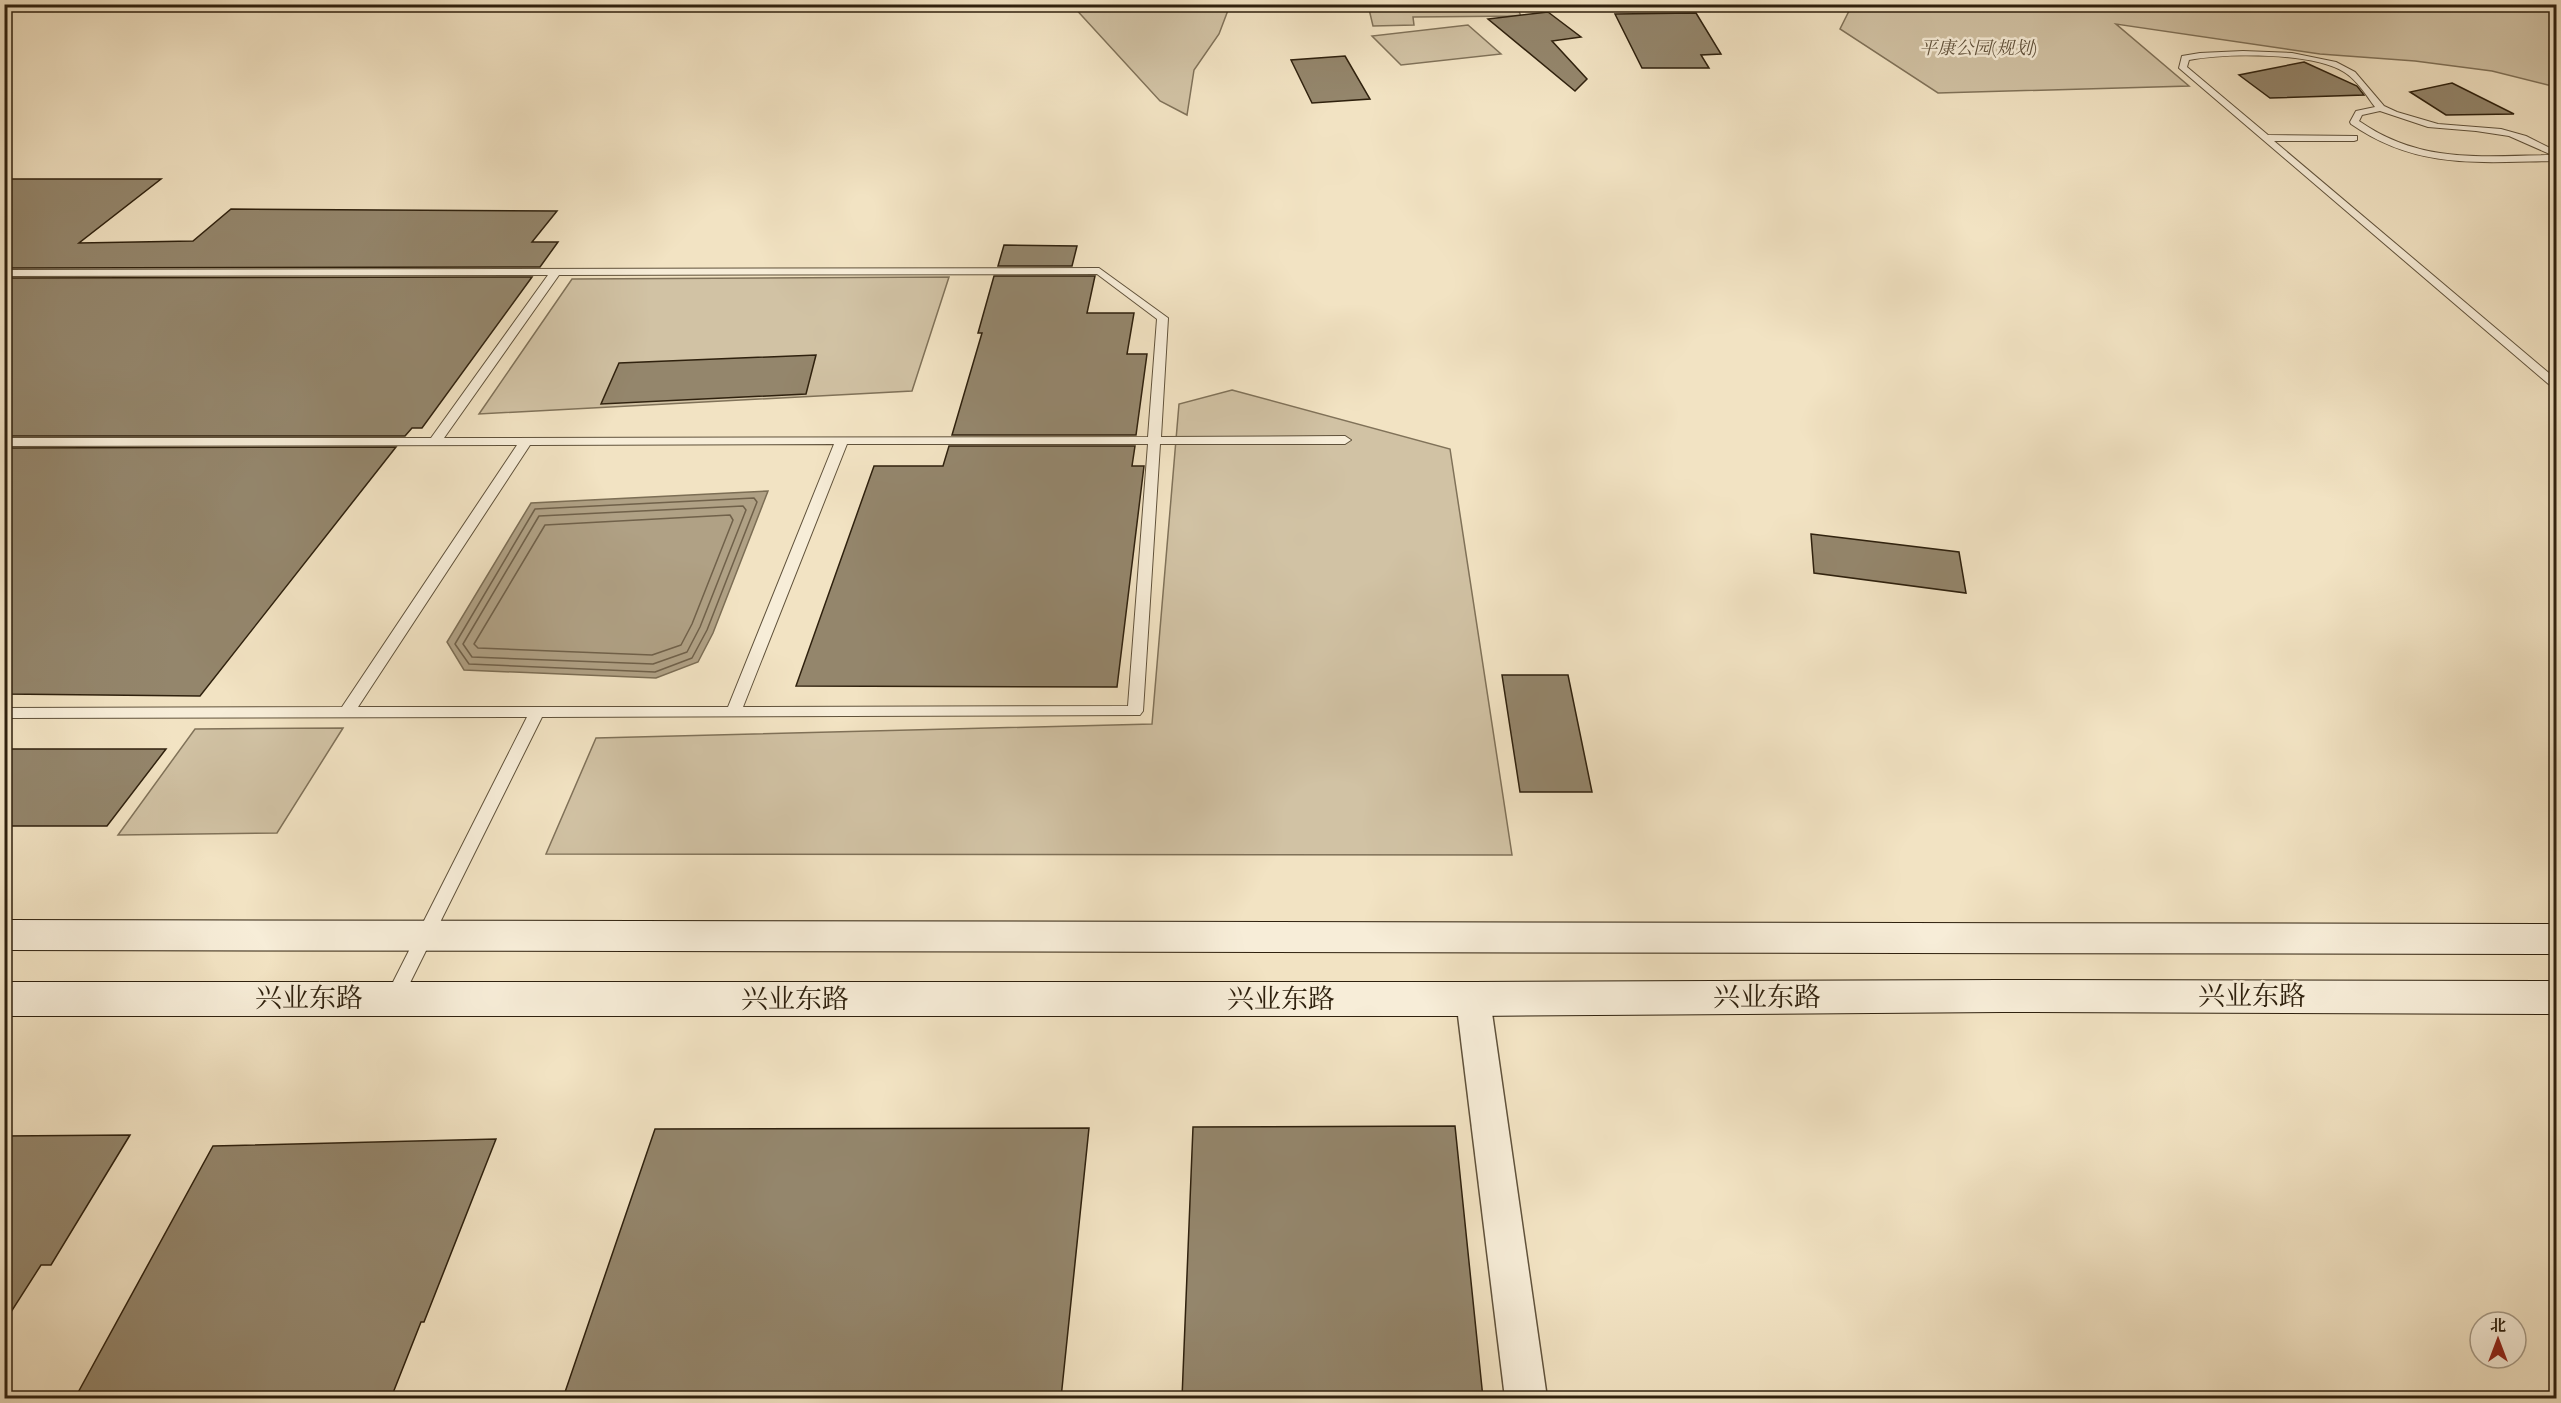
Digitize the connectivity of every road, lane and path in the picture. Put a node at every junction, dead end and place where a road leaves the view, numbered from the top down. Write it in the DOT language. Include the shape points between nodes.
graph roads {
  1 [pos="2381,108"];
  2 [pos="2265,138"];
  3 [pos="2355,138"];
  4 [pos="2556,156"];
  5 [pos="556,272"];
  6 [pos="4,273"];
  7 [pos="2556,385"];
  8 [pos="1154,440"];
  9 [pos="1345,440"];
  10 [pos="435,441"];
  11 [pos="526,441"];
  12 [pos="842,441"];
  13 [pos="4,442"];
  14 [pos="347,712"];
  15 [pos="537,712"];
  16 [pos="733,712"];
  17 [pos="4,713"];
  18 [pos="4,935"];
  19 [pos="425,936"];
  20 [pos="2556,939"];
  21 [pos="394,998"];
  22 [pos="2556,998"];
  23 [pos="4,999"];
  24 [pos="1473,999"];
  25 [pos="1526,1398"];
  1 -- 2 [label="lane" via="2347,70 2334,64 2229,53 2185,58 2183,68"];
  1 -- 4 [label="lane" via="2407,120 2437,126 2506,132 2531,139"];
  1 -- 4 [label="lane" via="2359,114 2354,122 2386,144 2408,152 2436,158"];
  2 -- 3 [label="lane"];
  2 -- 7 [label="lane"];
  5 -- 6 [label="lane"];
  5 -- 8 [label="lane" via="1099,271 1163,318"];
  5 -- 10 [label="lane"];
  8 -- 9 [label="lane"];
  8 -- 12 [label="lane"];
  8 -- 16 [label="lane" via="1135,711"];
  10 -- 11 [label="lane"];
  10 -- 13 [label="lane"];
  11 -- 12 [label="lane"];
  11 -- 14 [label="lane"];
  12 -- 16 [label="lane"];
  14 -- 15 [label="lane"];
  14 -- 17 [label="lane"];
  15 -- 16 [label="lane"];
  15 -- 19 [label="lane"];
  18 -- 19 [label="street"];
  19 -- 20 [label="street"];
  19 -- 21 [label="lane"];
  21 -- 23 [label="street, 兴业东路"];
  21 -- 24 [label="street, 兴业东路"];
  22 -- 24 [label="street, 兴业东路"];
  24 -- 25 [label="street"];
}
